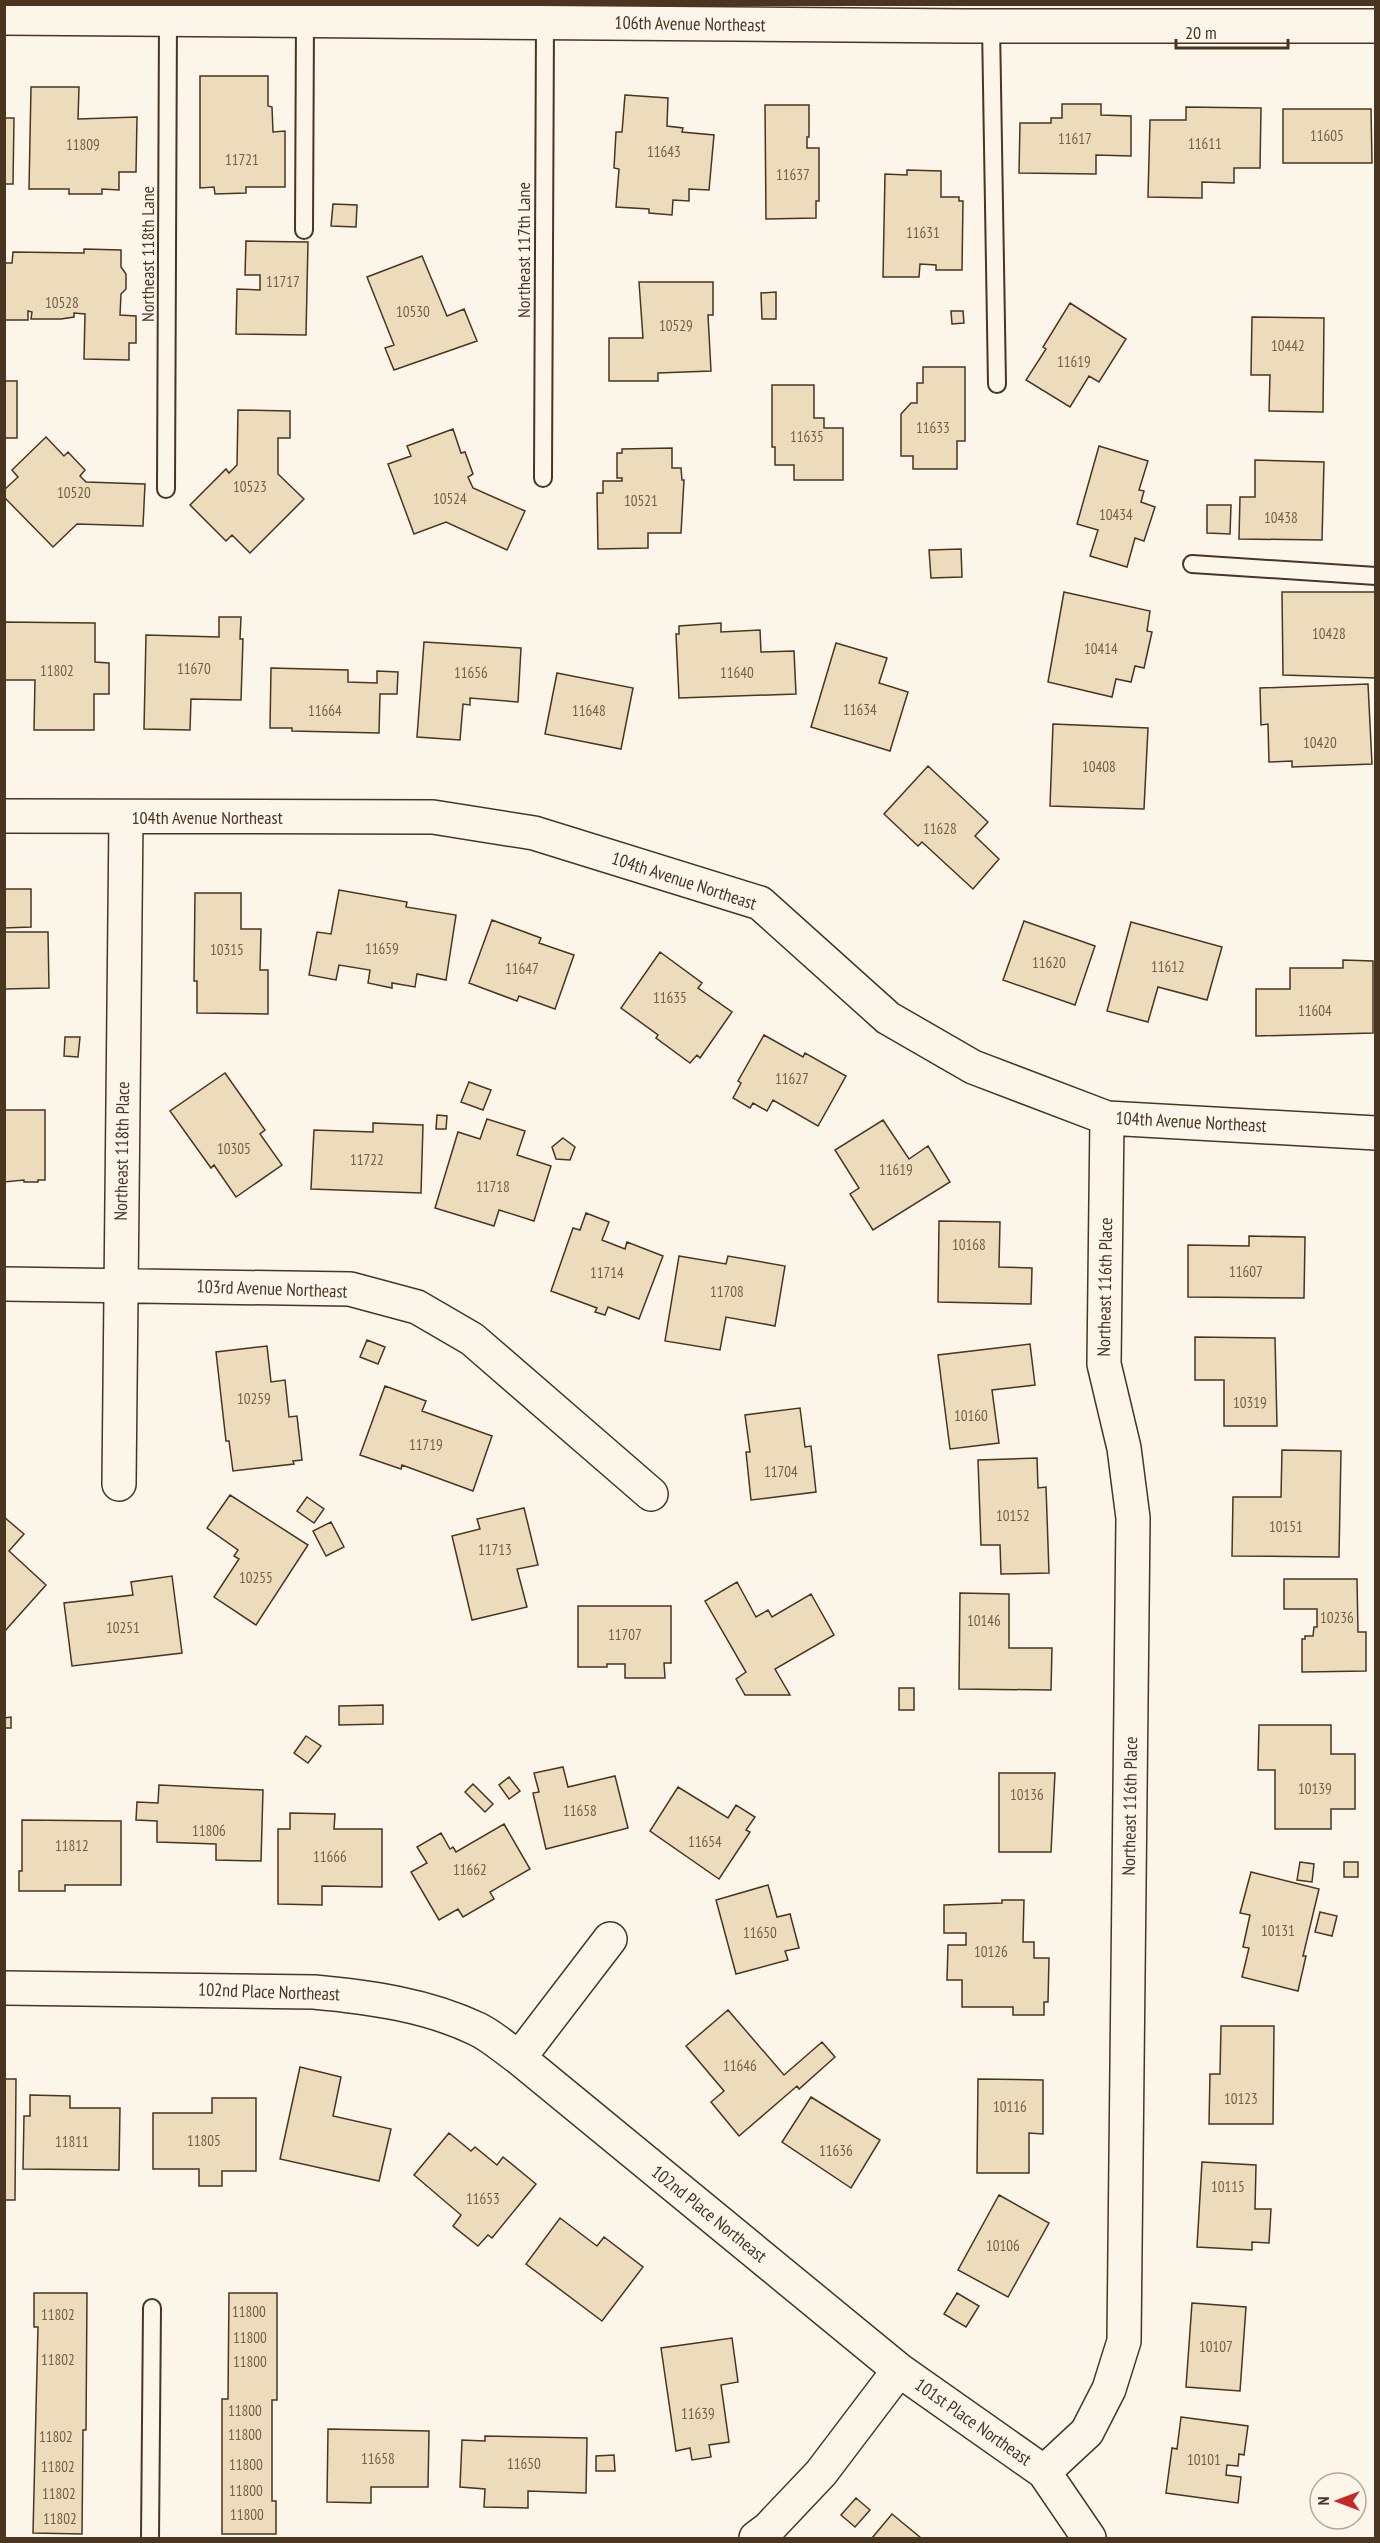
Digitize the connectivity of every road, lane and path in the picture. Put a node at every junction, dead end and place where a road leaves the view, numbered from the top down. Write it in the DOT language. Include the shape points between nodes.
graph roads {
  1 [pos="355,12"];
  2 [pos="732,14"];
  3 [pos="1253,15"];
  4 [pos="4,18"];
  5 [pos="168,18"];
  6 [pos="305,19"];
  7 [pos="545,22"];
  8 [pos="991,26"];
  9 [pos="1376,26"];
  10 [pos="304,230"];
  11 [pos="997,384"];
  12 [pos="543,478"];
  13 [pos="166,489"];
  14 [pos="1192,564"];
  15 [pos="1376,576"];
  16 [pos="4,816"];
  17 [pos="126,818"];
  18 [pos="1107,1118"];
  19 [pos="1376,1133"];
  20 [pos="4,1284"];
  21 [pos="121,1285"];
  22 [pos="119,1484"];
  23 [pos="651,1494"];
  24 [pos="610,1939"];
  25 [pos="4,1988"];
  26 [pos="519,2058"];
  27 [pos="152,2308"];
  28 [pos="898,2370"];
  29 [pos="1044,2472"];
  30 [pos="150,2538"];
  31 [pos="756,2538"];
  32 [pos="1089,2538"];
  1 -- 6 [label="street, 106th Avenue Northeast"];
  1 -- 7 [label="street, 106th Avenue Northeast"];
  2 -- 7 [label="street, 106th Avenue Northeast"];
  2 -- 8 [label="street, 106th Avenue Northeast"];
  3 -- 8 [label="street, 106th Avenue Northeast"];
  3 -- 9 [label="street, 106th Avenue Northeast"];
  4 -- 5 [label="street, 106th Avenue Northeast"];
  5 -- 6 [label="street, 106th Avenue Northeast"];
  5 -- 13 [label="lane, Northeast 118th Lane"];
  6 -- 10 [label="lane"];
  7 -- 12 [label="lane, Northeast 117th Lane"];
  8 -- 11 [label="lane"];
  14 -- 15 [label="lane"];
  16 -- 17 [label="street, 104th Avenue Northeast"];
  17 -- 18 [label="street, 104th Avenue Northeast" via="433,817 534,833 760,903 888,1018 973,1067"];
  17 -- 21 [label="street, Northeast 118th Place"];
  18 -- 19 [label="street, 104th Avenue Northeast"];
  18 -- 29 [label="street, Northeast 116th Place" via="1104,1364 1124,1448 1132,1518 1124,2341 1109,2389 1087,2432"];
  20 -- 21 [label="street, 103rd Avenue Northeast"];
  21 -- 22 [label="street, Northeast 118th Place"];
  21 -- 23 [label="street, 103rd Avenue Northeast" via="350,1290 417,1307 472,1339"];
  24 -- 26 [label="street"];
  25 -- 26 [label="street, 102nd Place Northeast" via="360,1996 421,2009 478,2029"];
  26 -- 28 [label="street, 102nd Place Northeast"];
  27 -- 30 [label="lane"];
  28 -- 29 [label="street, 101st Place Northeast"];
  28 -- 31 [label="street, 101st Place Northeast" via="821,2473"];
  29 -- 32 [label="street, 101st Place Northeast"];
}
